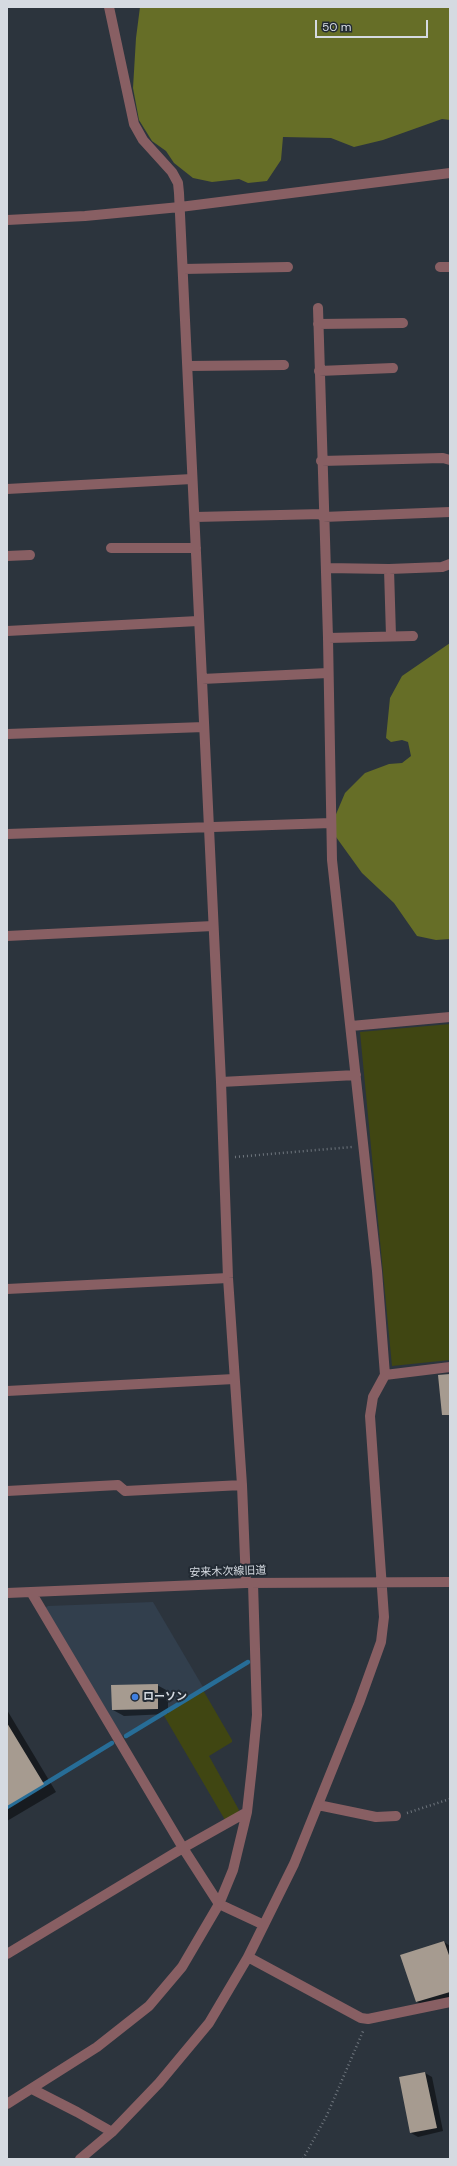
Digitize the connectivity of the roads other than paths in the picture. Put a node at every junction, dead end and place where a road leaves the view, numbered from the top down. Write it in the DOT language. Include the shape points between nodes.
graph roads {
  1 [pos="109,7"];
  2 [pos="450,173"];
  3 [pos="180,207"];
  4 [pos="7,220"];
  5 [pos="288,267"];
  6 [pos="183,269"];
  7 [pos="318,308"];
  8 [pos="403,323"];
  9 [pos="318,324"];
  10 [pos="284,365"];
  11 [pos="188,366"];
  12 [pos="393,368"];
  13 [pos="319,371"];
  14 [pos="450,460"];
  15 [pos="321,461"];
  16 [pos="192,479"];
  17 [pos="7,489"];
  18 [pos="450,512"];
  19 [pos="323,516"];
  20 [pos="195,517"];
  21 [pos="111,548"];
  22 [pos="196,548"];
  23 [pos="30,555"];
  24 [pos="7,556"];
  25 [pos="450,564"];
  26 [pos="326,568"];
  27 [pos="389,569"];
  28 [pos="198,621"];
  29 [pos="7,632"];
  30 [pos="391,636"];
  31 [pos="413,636"];
  32 [pos="328,638"];
  33 [pos="328,673"];
  34 [pos="202,679"];
  35 [pos="204,727"];
  36 [pos="7,734"];
  37 [pos="331,823"];
  38 [pos="209,826"];
  39 [pos="7,834"];
  40 [pos="213,926"];
  41 [pos="7,936"];
  42 [pos="450,1017"];
  43 [pos="351,1026"];
  44 [pos="356,1075"];
  45 [pos="221,1082"];
  46 [pos="228,1278"];
  47 [pos="7,1289"];
  48 [pos="450,1367"];
  49 [pos="385,1375"];
  50 [pos="234,1378"];
  51 [pos="7,1391"];
  52 [pos="242,1485"];
  53 [pos="7,1491"];
  54 [pos="382,1581"];
  55 [pos="450,1582"];
  56 [pos="250,1583"];
  57 [pos="31,1592"];
  58 [pos="7,1593"];
  59 [pos="318,1805"];
  60 [pos="247,1812"];
  61 [pos="396,1816"];
  62 [pos="183,1848"];
  63 [pos="219,1904"];
  64 [pos="264,1925"];
  65 [pos="7,1954"];
  66 [pos="248,1957"];
  67 [pos="450,2002"];
  68 [pos="32,2090"];
  69 [pos="7,2104"];
  70 [pos="112,2132"];
  71 [pos="80,2159"];
  1 -- 3 [label="street" via="134,124 143,140 172,172 178,183"];
  2 -- 3 [label="street"];
  3 -- 4 [label="street"];
  3 -- 6 [label="street"];
  5 -- 6 [label="street"];
  6 -- 11 [label="street"];
  7 -- 9 [label="street"];
  8 -- 9 [label="street"];
  9 -- 13 [label="street"];
  10 -- 11 [label="street"];
  11 -- 16 [label="street"];
  12 -- 13 [label="street"];
  13 -- 15 [label="street"];
  14 -- 15 [label="street" via="444,458"];
  15 -- 19 [label="street"];
  16 -- 17 [label="street"];
  16 -- 20 [label="street"];
  18 -- 19 [label="street"];
  19 -- 20 [label="street"];
  19 -- 26 [label="street"];
  20 -- 22 [label="street"];
  21 -- 22 [label="street"];
  22 -- 28 [label="street"];
  23 -- 24 [label="street"];
  25 -- 27 [label="street" via="442,567"];
  26 -- 27 [label="street"];
  26 -- 32 [label="street"];
  27 -- 30 [label="street"];
  28 -- 29 [label="street"];
  28 -- 34 [label="street"];
  30 -- 31 [label="street"];
  30 -- 32 [label="street"];
  32 -- 33 [label="street"];
  33 -- 34 [label="street"];
  33 -- 37 [label="street"];
  34 -- 35 [label="street"];
  35 -- 36 [label="street"];
  35 -- 38 [label="street"];
  37 -- 38 [label="street"];
  37 -- 43 [label="street" via="332,860"];
  38 -- 39 [label="street"];
  38 -- 40 [label="street"];
  40 -- 41 [label="street"];
  40 -- 45 [label="street"];
  42 -- 43 [label="street"];
  43 -- 44 [label="street"];
  44 -- 45 [label="street"];
  44 -- 49 [label="street"];
  45 -- 46 [label="street"];
  46 -- 47 [label="street"];
  46 -- 50 [label="street"];
  48 -- 49 [label="street"];
  49 -- 54 [label="street" via="373,1397 370,1416"];
  50 -- 51 [label="street"];
  50 -- 52 [label="street"];
  52 -- 53 [label="street" via="125,1491 118,1485"];
  52 -- 56 [label="street"];
  54 -- 55 [label="street, 安来木次線旧道"];
  54 -- 56 [label="street, 安来木次線旧道"];
  54 -- 59 [label="street" via="384,1618 380,1642 359,1703"];
  56 -- 57 [label="street, 安来木次線旧道"];
  56 -- 60 [label="street" via="257,1715"];
  57 -- 58 [label="street, 安来木次線旧道"];
  57 -- 62 [label="street"];
  59 -- 61 [label="street" via="376,1817"];
  59 -- 64 [label="street" via="294,1864"];
  60 -- 62 [label="street"];
  60 -- 63 [label="street" via="232,1870"];
  62 -- 63 [label="street"];
  62 -- 65 [label="street"];
  63 -- 64 [label="street"];
  63 -- 68 [label="street" via="182,1967 149,2006 97,2047"];
  64 -- 66 [label="street"];
  66 -- 67 [label="street" via="352,2015 368,2018"];
  66 -- 70 [label="street" via="209,2023 159,2083"];
  68 -- 69 [label="street"];
  68 -- 70 [label="street"];
  70 -- 71 [label="street"];
}
